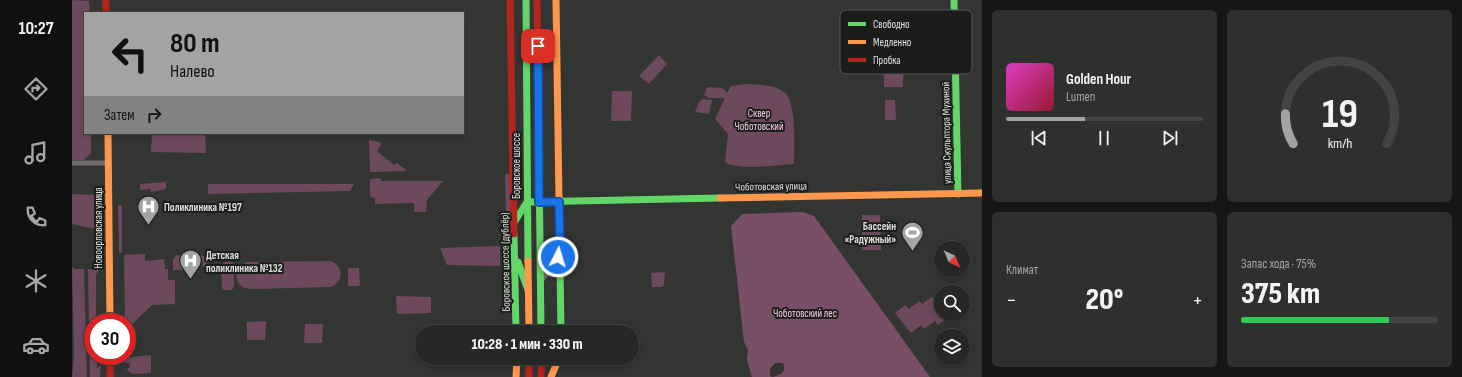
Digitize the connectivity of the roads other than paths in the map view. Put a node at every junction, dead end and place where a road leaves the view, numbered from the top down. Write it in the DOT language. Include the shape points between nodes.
graph roads {
  1 [pos="106,0"];
  2 [pos="510,0"];
  3 [pos="526,0"];
  4 [pos="537,0"];
  5 [pos="556,0"];
  6 [pos="954,0"];
  7 [pos="954,10"];
  8 [pos="106,12"];
  9 [pos="956,74"];
  10 [pos="108,134"];
  11 [pos="72,163"];
  12 [pos="108,163"];
  13 [pos="982,193"];
  14 [pos="958,194"];
  15 [pos="527,202"];
  16 [pos="539,202"];
  17 [pos="559,202"];
  18 [pos="516,221"];
  19 [pos="560,249"];
  20 [pos="516,256"];
  21 [pos="539,283"];
  22 [pos="529,294"];
  23 [pos="110,313"];
  24 [pos="516,325"];
  25 [pos="529,325"];
  26 [pos="541,325"];
  27 [pos="561,325"];
  28 [pos="110,365"];
  29 [pos="517,365"];
  30 [pos="530,365"];
  31 [pos="542,365"];
  32 [pos="556,365"];
  33 [pos="110,377"];
  34 [pos="516,377"];
  35 [pos="529,377"];
  36 [pos="541,377"];
  37 [pos="552,377"];
  1 -- 8 [label="main road"];
  2 -- 18 [label="main road, Боровское шоссе (дублёр)"];
  3 -- 15 [label="main road, Боровское шоссе"];
  4 -- 16 [label="main road, Боровское шоссе"];
  5 -- 17 [label="main road"];
  6 -- 7 [label="main road, улица Скульптора Мухиной"];
  9 -- 14 [label="main road, улица Скульптора Мухиной"];
  10 -- 12 [label="main road, Новоорловская улица"];
  11 -- 12 [label="street"];
  12 -- 23 [label="main road, Новоорловская улица"];
  13 -- 14 [label="main road, Чоботовская улица"];
  14 -- 17 [label="main road, Чоботовская улица"];
  15 -- 16 [label="main road, Чоботовская улица"];
  15 -- 18 [label="main road"];
  15 -- 22 [label="main road, Боровское шоссе"];
  16 -- 17 [label="main road, Чоботовская улица"];
  16 -- 21 [label="main road, Боровское шоссе"];
  17 -- 19 [label="main road"];
  18 -- 20 [label="main road, Боровское шоссе (дублёр)"];
  19 -- 21 [label="street" via="555,263"];
  19 -- 27 [label="main road"];
  20 -- 22 [label="main road"];
  20 -- 24 [label="main road, Боровское шоссе (дублёр)"];
  21 -- 26 [label="main road, Боровское шоссе"];
  22 -- 25 [label="main road, Боровское шоссе"];
  28 -- 33 [label="main road"];
  29 -- 34 [label="main road"];
  30 -- 35 [label="main road"];
  31 -- 36 [label="main road"];
  32 -- 37 [label="main road"];
}
